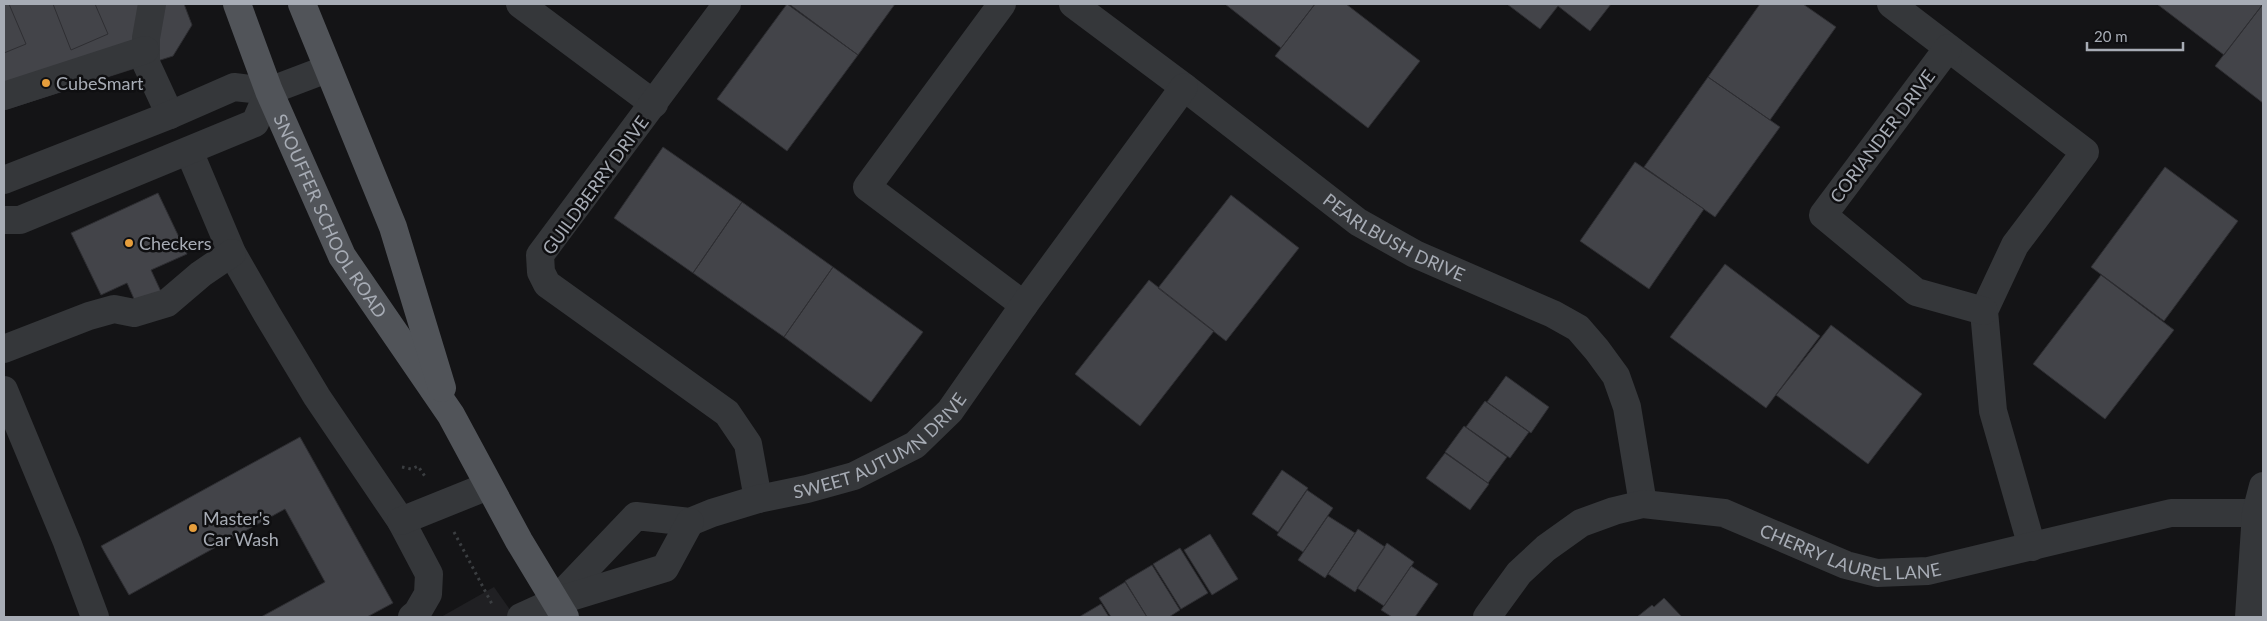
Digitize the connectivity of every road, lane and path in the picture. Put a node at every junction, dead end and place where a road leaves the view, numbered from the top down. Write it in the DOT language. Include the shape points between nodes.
graph roads {
  1 [pos="152,4"];
  2 [pos="237,4"];
  3 [pos="302,4"];
  4 [pos="520,4"];
  5 [pos="727,4"];
  6 [pos="1002,4"];
  7 [pos="1073,4"];
  8 [pos="1891,4"];
  9 [pos="1948,48"];
  10 [pos="145,50"];
  11 [pos="327,69"];
  12 [pos="1184,87"];
  13 [pos="269,91"];
  14 [pos="4,96"];
  15 [pos="654,104"];
  16 [pos="170,115"];
  17 [pos="188,151"];
  18 [pos="4,180"];
  19 [pos="4,220"];
  20 [pos="232,253"];
  21 [pos="1024,305"];
  22 [pos="1984,311"];
  23 [pos="4,350"];
  24 [pos="4,390"];
  25 [pos="451,415"];
  26 [pos="397,462"];
  27 [pos="431,486"];
  28 [pos="488,486"];
  29 [pos="2263,486"];
  30 [pos="758,499"];
  31 [pos="1643,504"];
  32 [pos="2260,513"];
  33 [pos="401,521"];
  34 [pos="690,522"];
  35 [pos="453,531"];
  36 [pos="2032,547"];
  37 [pos="488,598"];
  38 [pos="560,610"];
  39 [pos="95,617"];
  40 [pos="412,617"];
  41 [pos="521,617"];
  42 [pos="1487,617"];
  43 [pos="2249,617"];
  1 -- 10 [label="street"];
  2 -- 13 [label="main road, SNOUFFER SCHOOL ROAD"];
  3 -- 11 [label="main road, SNOUFFER SCHOOL ROAD"];
  4 -- 15 [label="street"];
  5 -- 15 [label="street, GUILDBERRY DRIVE"];
  6 -- 21 [label="street" via="867,187"];
  7 -- 12 [label="street, PEARLBUSH DRIVE"];
  8 -- 9 [label="street"];
  9 -- 22 [label="street" via="2085,152 2015,245"];
  9 -- 22 [label="street, CORIANDER DRIVE" via="1823,215 1916,292"];
  10 -- 14 [label="street"];
  10 -- 16 [label="street" via="146,63"];
  11 -- 13 [label="street"];
  11 -- 25 [label="main road, SNOUFFER SCHOOL ROAD" via="393,226"];
  12 -- 21 [label="street, SWEET AUTUMN DRIVE"];
  12 -- 31 [label="street, PEARLBUSH DRIVE" via="1358,222 1415,254 1578,328 1616,376 1627,407"];
  13 -- 16 [label="street" via="234,87"];
  13 -- 17 [label="street" via="255,123"];
  13 -- 25 [label="main road, SNOUFFER SCHOOL ROAD" via="342,256"];
  15 -- 30 [label="street, GUILDBERRY DRIVE" via="540,256 541,272 547,284 727,413 748,444"];
  16 -- 18 [label="street"];
  17 -- 19 [label="street" via="20,220"];
  17 -- 20 [label="street"];
  20 -- 23 [label="street" via="168,303 134,313 114,310 89,316"];
  20 -- 33 [label="street" via="317,397"];
  21 -- 30 [label="street, SWEET AUTUMN DRIVE" via="950,411 916,445 854,476"];
  22 -- 36 [label="street" via="1993,411"];
  24 -- 39 [label="street"];
  25 -- 28 [label="main road, SNOUFFER SCHOOL ROAD"];
  26 -- 27 [label="path" via="411,469 418,466"];
  28 -- 33 [label="street"];
  28 -- 38 [label="main road, SNOUFFER SCHOOL ROAD"];
  29 -- 32 [label="street"];
  30 -- 34 [label="street, SWEET AUTUMN DRIVE"];
  31 -- 36 [label="street, CHERRY LAUREL LANE" via="1724,513 1846,565 1876,573 1928,571"];
  31 -- 42 [label="street, CHERRY LAUREL LANE" via="1580,523 1519,573"];
  32 -- 36 [label="street, CHERRY LAUREL LANE" via="2171,513"];
  32 -- 43 [label="street"];
  33 -- 40 [label="street" via="428,574 428,594 418,613"];
  34 -- 38 [label="street" via="665,568"];
  34 -- 38 [label="street, SWEET AUTUMN DRIVE" via="636,516"];
  35 -- 37 [label="path"];
  38 -- 41 [label="street"];
}
